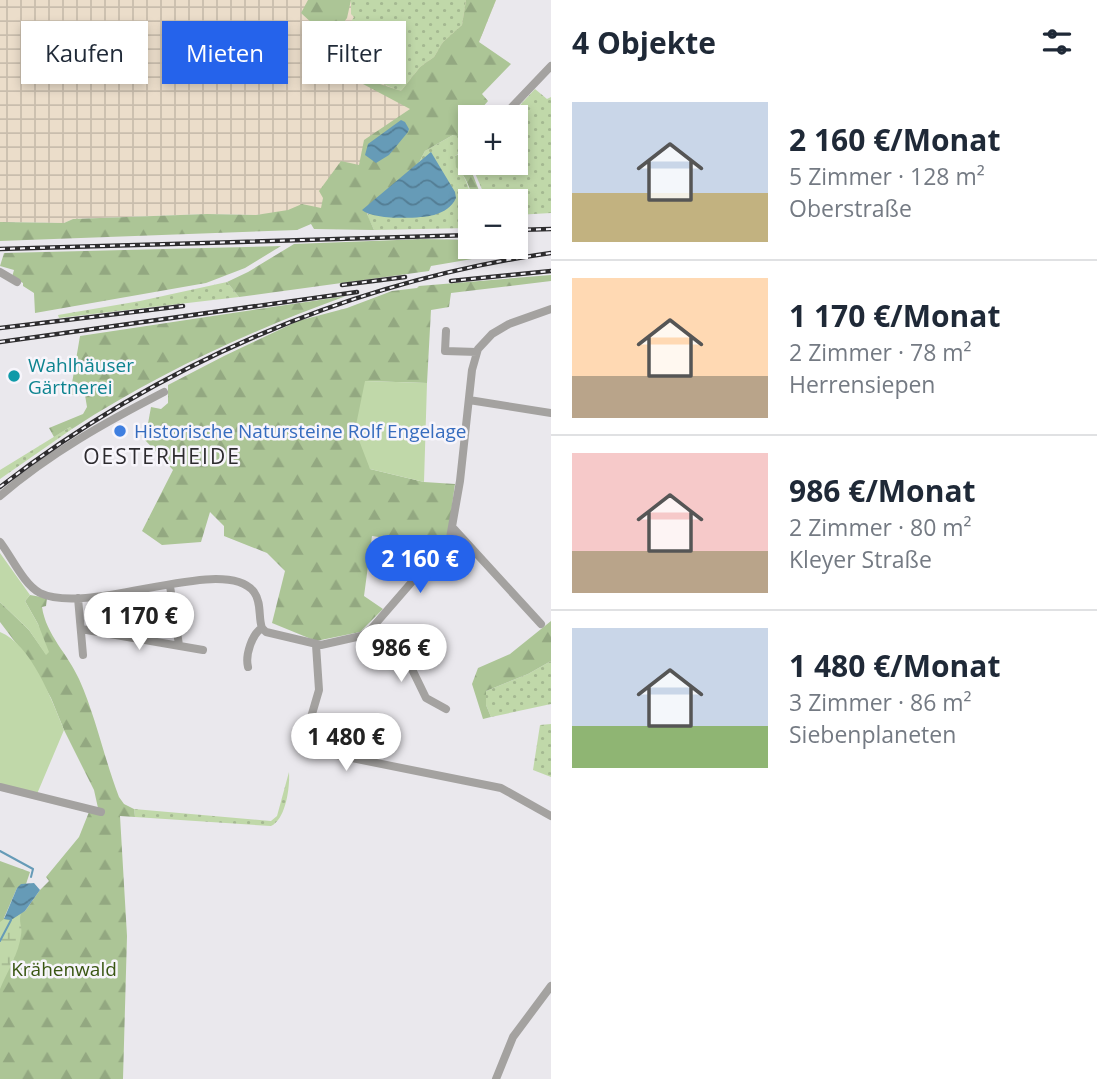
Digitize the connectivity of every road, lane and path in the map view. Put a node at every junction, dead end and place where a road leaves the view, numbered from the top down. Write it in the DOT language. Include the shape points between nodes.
graph roads {
  1 [pos="551,66"];
  2 [pos="514,105"];
  3 [pos="0,272"];
  4 [pos="17,282"];
  5 [pos="551,309"];
  6 [pos="446,331"];
  7 [pos="477,352"];
  8 [pos="164,392"];
  9 [pos="469,400"];
  10 [pos="551,412"];
  11 [pos="0,496"];
  12 [pos="454,529"];
  13 [pos="0,542"];
  14 [pos="170,586"];
  15 [pos="146,597"];
  16 [pos="78,598"];
  17 [pos="123,598"];
  18 [pos="541,624"];
  19 [pos="262,628"];
  20 [pos="81,629"];
  21 [pos="371,629"];
  22 [pos="127,636"];
  23 [pos="152,640"];
  24 [pos="179,645"];
  25 [pos="316,645"];
  26 [pos="203,650"];
  27 [pos="83,655"];
  28 [pos="248,667"];
  29 [pos="446,709"];
  30 [pos="0,787"];
  31 [pos="101,812"];
  32 [pos="551,816"];
  33 [pos="551,986"];
  34 [pos="496,1079"];
  1 -- 2 [label="street"];
  3 -- 4 [label="street"];
  5 -- 7 [label="street" via="509,324"];
  6 -- 7 [label="street" via="445,351"];
  7 -- 9 [label="street"];
  8 -- 11 [label="street" via="57,451"];
  9 -- 10 [label="street"];
  9 -- 12 [label="street"];
  12 -- 18 [label="street"];
  12 -- 21 [label="street"];
  13 -- 16 [label="street" via="35,590"];
  14 -- 17 [label="street"];
  14 -- 19 [label="street" via="219,577 238,581 256,594"];
  14 -- 24 [label="street"];
  15 -- 23 [label="street"];
  16 -- 17 [label="street"];
  16 -- 20 [label="street"];
  17 -- 22 [label="street"];
  19 -- 25 [label="street"];
  19 -- 28 [label="street" via="252,642"];
  20 -- 22 [label="street"];
  20 -- 27 [label="street"];
  21 -- 25 [label="street" via="361,636"];
  21 -- 29 [label="street" via="408,661 426,698"];
  22 -- 23 [label="street"];
  23 -- 24 [label="street"];
  24 -- 26 [label="street"];
  25 -- 32 [label="street" via="318,690 302,748 501,788"];
  30 -- 31 [label="street"];
  33 -- 34 [label="street" via="513,1037"];
}
